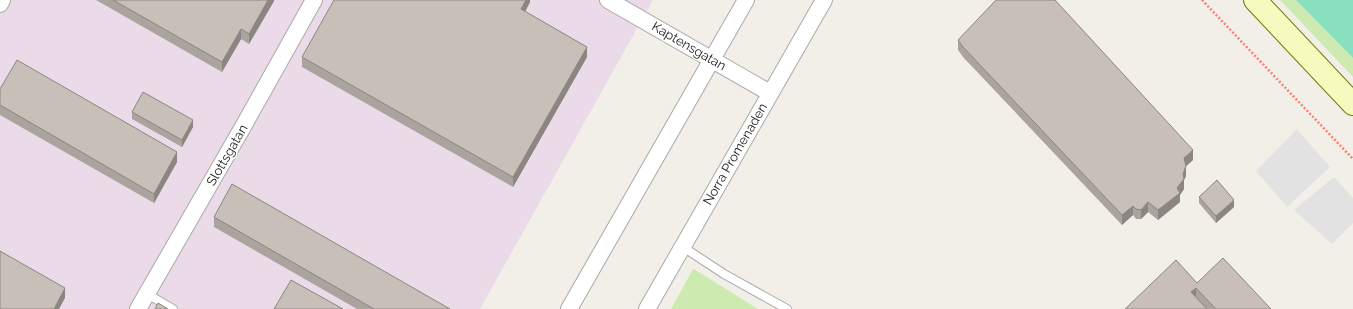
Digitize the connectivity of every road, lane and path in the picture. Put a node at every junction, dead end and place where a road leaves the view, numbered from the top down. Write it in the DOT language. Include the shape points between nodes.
graph roads {
  1 [pos="2,0"];
  2 [pos="314,0"];
  3 [pos="608,0"];
  4 [pos="746,0"];
  5 [pos="824,0"];
  6 [pos="1202,0"];
  7 [pos="1255,0"];
  8 [pos="0,4"];
  9 [pos="713,59"];
  10 [pos="770,93"];
  11 [pos="1353,104"];
  12 [pos="1353,159"];
  13 [pos="682,247"];
  14 [pos="147,294"];
  15 [pos="138,309"];
  16 [pos="173,309"];
  17 [pos="569,309"];
  18 [pos="647,309"];
  19 [pos="786,309"];
  1 -- 8 [label="street"];
  2 -- 14 [label="street, Slottsgatan"];
  3 -- 9 [label="street, Kaptensgatan"];
  4 -- 9 [label="street"];
  5 -- 10 [label="street, Norra Promenaden"];
  6 -- 12 [label="path"];
  7 -- 11 [label="street"];
  9 -- 10 [label="street, Kaptensgatan"];
  9 -- 17 [label="street"];
  10 -- 13 [label="street, Norra Promenaden"];
  13 -- 18 [label="street, Norra Promenaden"];
  13 -- 19 [label="lane"];
  14 -- 15 [label="street, Slottsgatan"];
  14 -- 16 [label="lane"];
}
